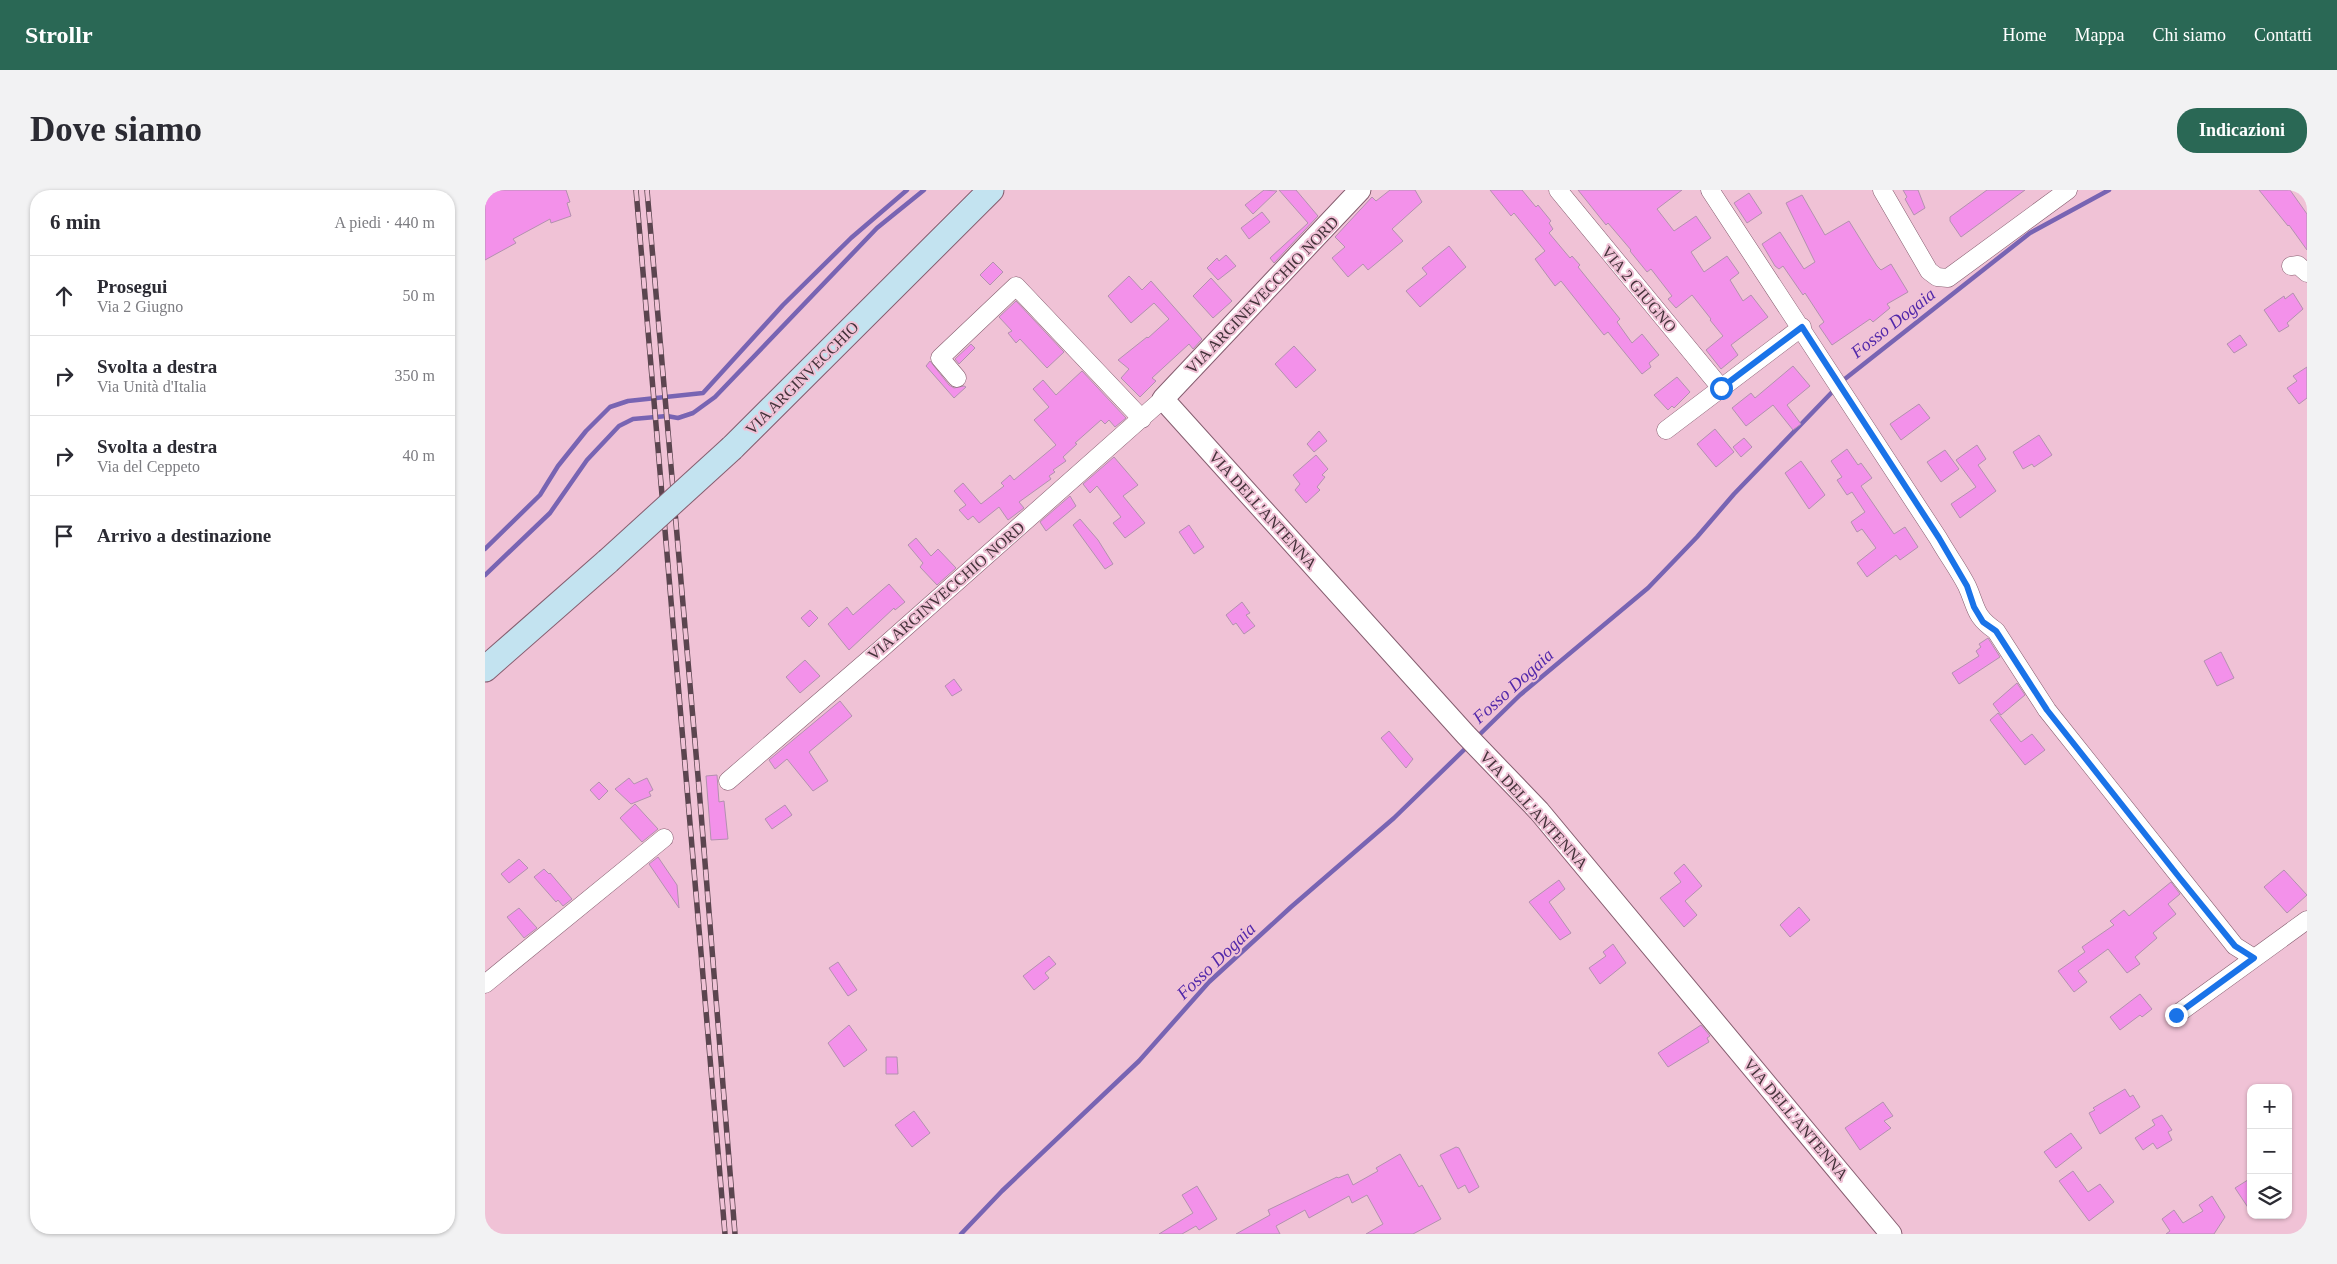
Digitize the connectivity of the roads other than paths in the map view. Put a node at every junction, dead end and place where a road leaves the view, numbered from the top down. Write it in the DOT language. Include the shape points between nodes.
graph roads {
  1 [pos="991,190"];
  2 [pos="1360,190"];
  3 [pos="1558,190"];
  4 [pos="1710,190"];
  5 [pos="1882,190"];
  6 [pos="2066,191"];
  7 [pos="1802,327"];
  8 [pos="957,378"];
  9 [pos="1721,388"];
  10 [pos="1163,399"];
  11 [pos="1143,419"];
  12 [pos="1666,430"];
  13 [pos="485,669"];
  14 [pos="728,781"];
  15 [pos="664,838"];
  16 [pos="2307,920"];
  17 [pos="2254,958"];
  18 [pos="485,984"];
  19 [pos="2176,1015"];
  20 [pos="1891,1234"];
  1 -- 13 [label="main road, VIA ARGINVECCHIO, bridge" via="732,448"];
  2 -- 10 [label="street, VIA ARGINEVECCHIO NORD"];
  3 -- 9 [label="street, VIA 2 GIUGNO"];
  4 -- 7 [label="street"];
  5 -- 6 [label="street" via="1929,272 1948,278"];
  7 -- 9 [label="street"];
  7 -- 17 [label="street" via="1939,538 1967,586 1983,622 1996,631 2047,710 2179,877 2235,946"];
  8 -- 11 [label="street" via="940,358 1015,286"];
  9 -- 12 [label="street"];
  10 -- 11 [label="street, VIA ARGINVECCHIO NORD"];
  10 -- 20 [label="street, VIA DELL'ANTENNA" via="1545,819"];
  11 -- 14 [label="street, VIA ARGINVECCHIO NORD"];
  15 -- 18 [label="street"];
  16 -- 17 [label="street"];
  17 -- 19 [label="street"];
}
